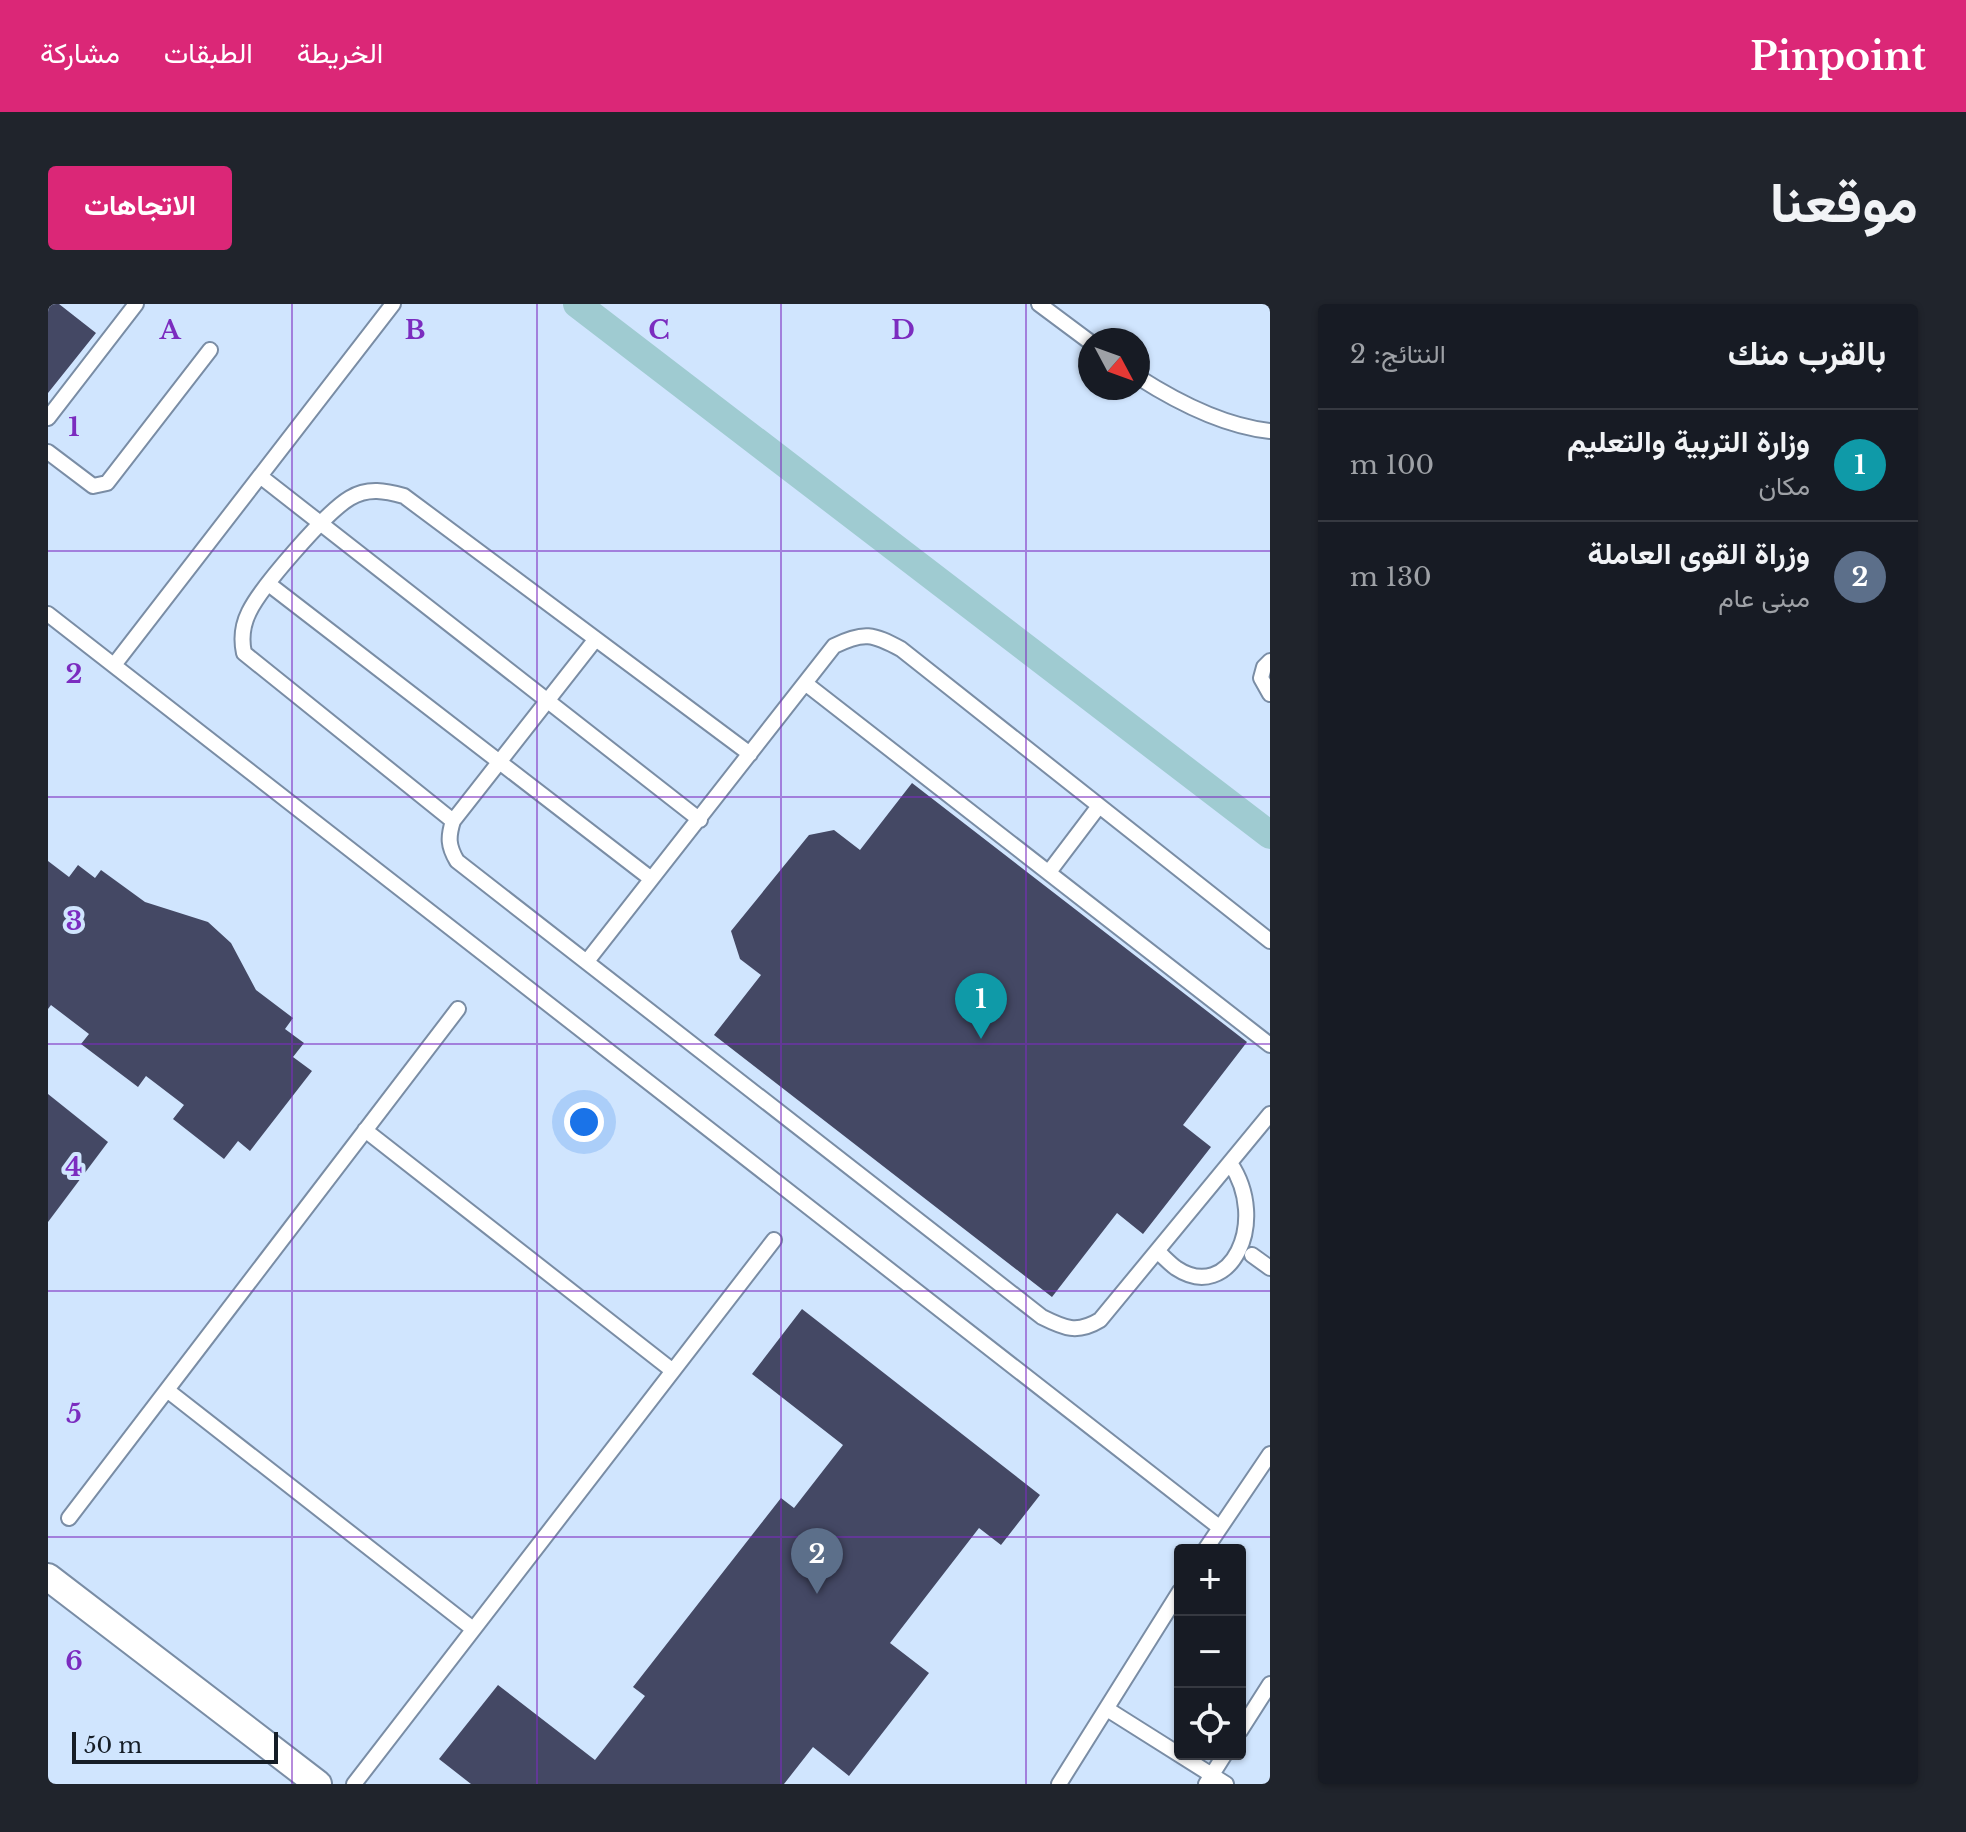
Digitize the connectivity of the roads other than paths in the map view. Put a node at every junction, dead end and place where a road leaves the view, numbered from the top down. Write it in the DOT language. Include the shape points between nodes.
graph roads {
  1 [pos="136,304"];
  2 [pos="393,304"];
  3 [pos="1039,304"];
  4 [pos="1078,333"];
  5 [pos="210,350"];
  6 [pos="1150,385"];
  7 [pos="48,418"];
  8 [pos="1270,431"];
  9 [pos="48,452"];
  10 [pos="260,476"];
  11 [pos="319,522"];
  12 [pos="270,585"];
  13 [pos="48,614"];
  14 [pos="595,640"];
  15 [pos="1270,661"];
  16 [pos="114,665"];
  17 [pos="805,683"];
  18 [pos="1270,694"];
  19 [pos="548,702"];
  20 [pos="750,754"];
  21 [pos="500,762"];
  22 [pos="1099,806"];
  23 [pos="700,820"];
  24 [pos="453,821"];
  25 [pos="1049,872"];
  26 [pos="650,878"];
  27 [pos="1270,941"];
  28 [pos="588,960"];
  29 [pos="458,1009"];
  30 [pos="1270,1045"];
  31 [pos="1270,1114"];
  32 [pos="365,1130"];
  33 [pos="1230,1163"];
  34 [pos="1258,1191"];
  35 [pos="774,1240"];
  36 [pos="1157,1251"];
  37 [pos="1270,1268"];
  38 [pos="673,1371"];
  39 [pos="167,1390"];
  40 [pos="1270,1454"];
  41 [pos="69,1518"];
  42 [pos="1219,1527"];
  43 [pos="1209,1544"];
  44 [pos="48,1577"];
  45 [pos="1174,1601"];
  46 [pos="473,1629"];
  47 [pos="1270,1684"];
  48 [pos="1107,1709"];
  49 [pos="1246,1722"];
  50 [pos="1221,1760"];
  51 [pos="1209,1780"];
  52 [pos="318,1784"];
  53 [pos="354,1784"];
  54 [pos="1059,1784"];
  55 [pos="1226,1784"];
  1 -- 7 [label="lane"];
  2 -- 10 [label="lane"];
  3 -- 4 [label="lane"];
  5 -- 9 [label="lane" via="107,483 93,486"];
  6 -- 8 [label="lane" via="1214,417"];
  10 -- 11 [label="lane"];
  10 -- 16 [label="lane"];
  11 -- 12 [label="lane"];
  11 -- 14 [label="lane" via="352,496 380,490 404,496"];
  11 -- 19 [label="lane"];
  12 -- 21 [label="lane"];
  12 -- 24 [label="lane" via="249,611 241,639 244,653"];
  13 -- 16 [label="lane"];
  14 -- 19 [label="lane"];
  14 -- 20 [label="lane"];
  15 -- 18 [label="lane" via="1261,678"];
  16 -- 42 [label="lane"];
  17 -- 20 [label="lane"];
  17 -- 22 [label="lane" via="834,646 856,635 878,637 901,649"];
  17 -- 25 [label="lane"];
  19 -- 21 [label="lane"];
  19 -- 23 [label="lane"];
  20 -- 23 [label="lane"];
  21 -- 24 [label="lane"];
  21 -- 26 [label="lane"];
  22 -- 25 [label="lane"];
  22 -- 27 [label="lane"];
  23 -- 26 [label="lane"];
  24 -- 28 [label="lane" via="450,849 457,861"];
  25 -- 30 [label="lane"];
  26 -- 28 [label="lane"];
  28 -- 36 [label="lane" via="1042,1317 1065,1329 1084,1330 1100,1320"];
  29 -- 32 [label="lane"];
  31 -- 33 [label="lane"];
  32 -- 38 [label="lane"];
  32 -- 39 [label="lane"];
  33 -- 34 [label="lane" via="1252,1179"];
  33 -- 36 [label="lane"];
  35 -- 38 [label="lane"];
  36 -- 37 [label="lane" via="1177,1269 1203,1277 1230,1271 1255,1249"];
  38 -- 46 [label="lane"];
  39 -- 41 [label="lane"];
  39 -- 46 [label="lane"];
  40 -- 42 [label="lane"];
  42 -- 43 [label="lane"];
  44 -- 52 [label="street"];
  45 -- 48 [label="lane"];
  46 -- 53 [label="lane"];
  47 -- 49 [label="lane"];
  48 -- 51 [label="lane"];
  48 -- 54 [label="lane"];
  50 -- 51 [label="lane"];
  51 -- 55 [label="lane"];
}
